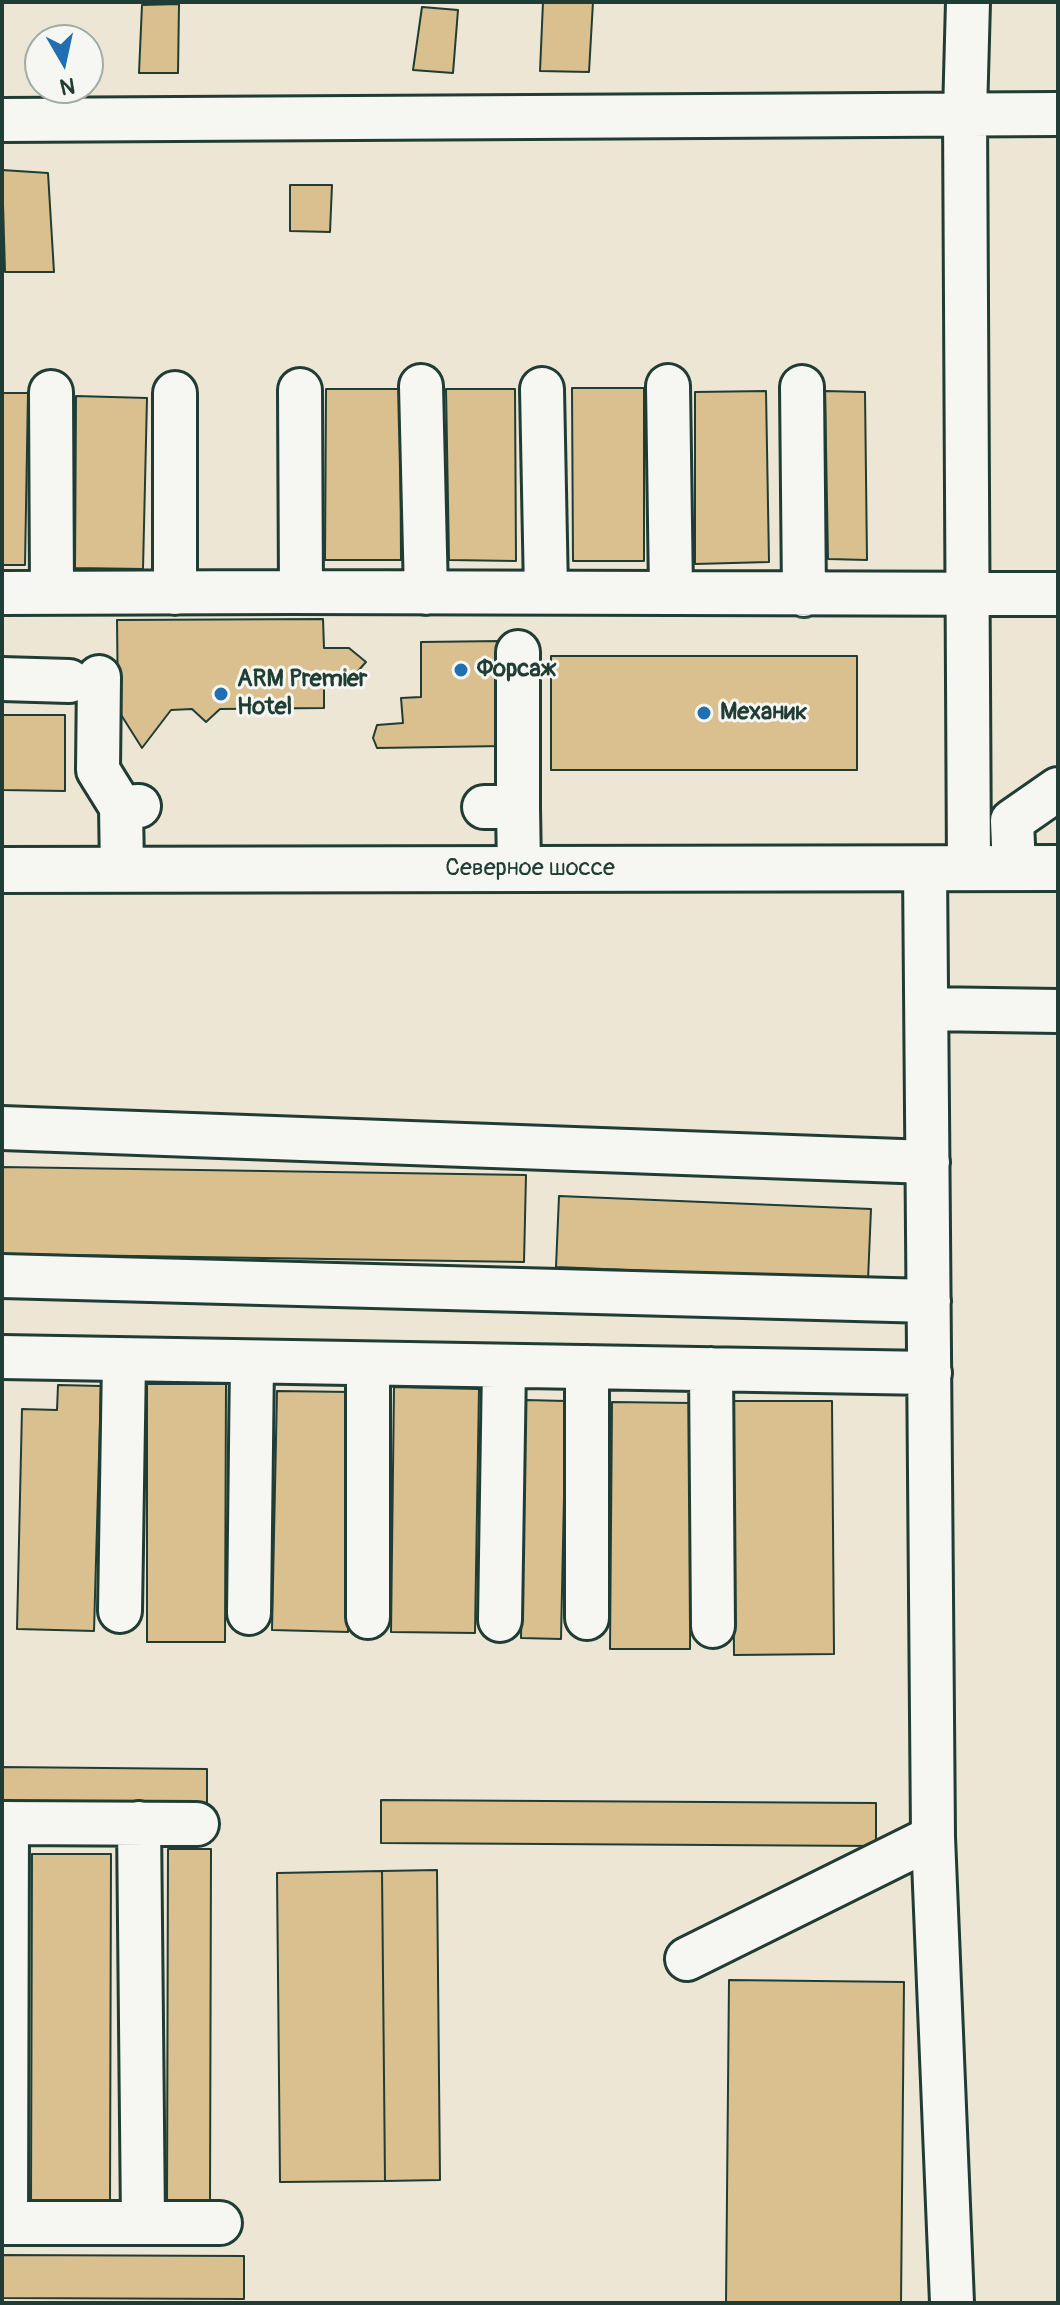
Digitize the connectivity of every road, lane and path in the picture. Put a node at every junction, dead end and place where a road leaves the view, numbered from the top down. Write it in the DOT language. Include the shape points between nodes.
graph roads {
  1 [pos="968,2"];
  2 [pos="965,114"];
  3 [pos="1058,114"];
  4 [pos="2,120"];
  5 [pos="421,386"];
  6 [pos="668,386"];
  7 [pos="802,387"];
  8 [pos="542,389"];
  9 [pos="300,390"];
  10 [pos="51,392"];
  11 [pos="175,393"];
  12 [pos="546,591"];
  13 [pos="671,591"];
  14 [pos="301,592"];
  15 [pos="2,593"];
  16 [pos="52,593"];
  17 [pos="175,593"];
  18 [pos="426,593"];
  19 [pos="966,594"];
  20 [pos="1058,594"];
  21 [pos="804,595"];
  22 [pos="518,652"];
  23 [pos="2,679"];
  24 [pos="1058,789"];
  25 [pos="925,868"];
  26 [pos="969,868"];
  27 [pos="1014,868"];
  28 [pos="1058,868"];
  29 [pos="519,869"];
  30 [pos="2,870"];
  31 [pos="122,870"];
  32 [pos="927,1009"];
  33 [pos="1058,1011"];
  34 [pos="2,1128"];
  35 [pos="928,1162"];
  36 [pos="2,1276"];
  37 [pos="929,1301"];
  38 [pos="2,1357"];
  39 [pos="124,1360"];
  40 [pos="252,1362"];
  41 [pos="368,1364"];
  42 [pos="504,1366"];
  43 [pos="587,1367"];
  44 [pos="711,1369"];
  45 [pos="930,1373"];
  46 [pos="120,1611"];
  47 [pos="249,1613"];
  48 [pos="368,1617"];
  49 [pos="587,1618"];
  50 [pos="500,1620"];
  51 [pos="713,1626"];
  52 [pos="4,1823"];
  53 [pos="139,1823"];
  54 [pos="197,1824"];
  55 [pos="933,1837"];
  56 [pos="687,1959"];
  57 [pos="143,2222"];
  58 [pos="4,2223"];
  59 [pos="220,2223"];
  60 [pos="952,2303"];
  1 -- 2 [label="street"];
  2 -- 3 [label="street"];
  2 -- 4 [label="street"];
  2 -- 19 [label="street"];
  5 -- 18 [label="street"];
  6 -- 13 [label="street"];
  7 -- 21 [label="street"];
  8 -- 12 [label="street"];
  9 -- 14 [label="street"];
  10 -- 16 [label="street"];
  11 -- 17 [label="street"];
  12 -- 13 [label="street"];
  12 -- 18 [label="street"];
  13 -- 21 [label="street"];
  14 -- 17 [label="street"];
  14 -- 18 [label="street"];
  15 -- 16 [label="street"];
  16 -- 17 [label="street"];
  19 -- 20 [label="street"];
  19 -- 21 [label="street"];
  19 -- 26 [label="street"];
  22 -- 29 [label="street" via="501,807"];
  23 -- 31 [label="street" via="84,679 98,770 130,807"];
  24 -- 27 [label="street" via="1012,821"];
  25 -- 26 [label="main road, Северное шоссе"];
  25 -- 29 [label="main road, Северное шоссе"];
  25 -- 32 [label="street"];
  26 -- 27 [label="main road, Северное шоссе"];
  27 -- 28 [label="main road, Северное шоссе"];
  29 -- 31 [label="main road, Северное шоссе"];
  30 -- 31 [label="main road, Северное шоссе"];
  32 -- 33 [label="street"];
  32 -- 35 [label="street"];
  34 -- 35 [label="street"];
  35 -- 37 [label="street"];
  36 -- 37 [label="street"];
  37 -- 45 [label="street"];
  38 -- 39 [label="street"];
  39 -- 40 [label="street"];
  39 -- 46 [label="street"];
  40 -- 41 [label="street"];
  40 -- 47 [label="street"];
  41 -- 42 [label="street"];
  41 -- 48 [label="street"];
  42 -- 43 [label="street"];
  42 -- 50 [label="street"];
  43 -- 44 [label="street"];
  43 -- 49 [label="street"];
  44 -- 45 [label="street"];
  44 -- 51 [label="street"];
  45 -- 55 [label="street"];
  52 -- 53 [label="street"];
  52 -- 58 [label="street"];
  53 -- 54 [label="street"];
  53 -- 57 [label="street"];
  55 -- 56 [label="street"];
  55 -- 60 [label="street"];
  57 -- 58 [label="street"];
  57 -- 59 [label="street"];
}
